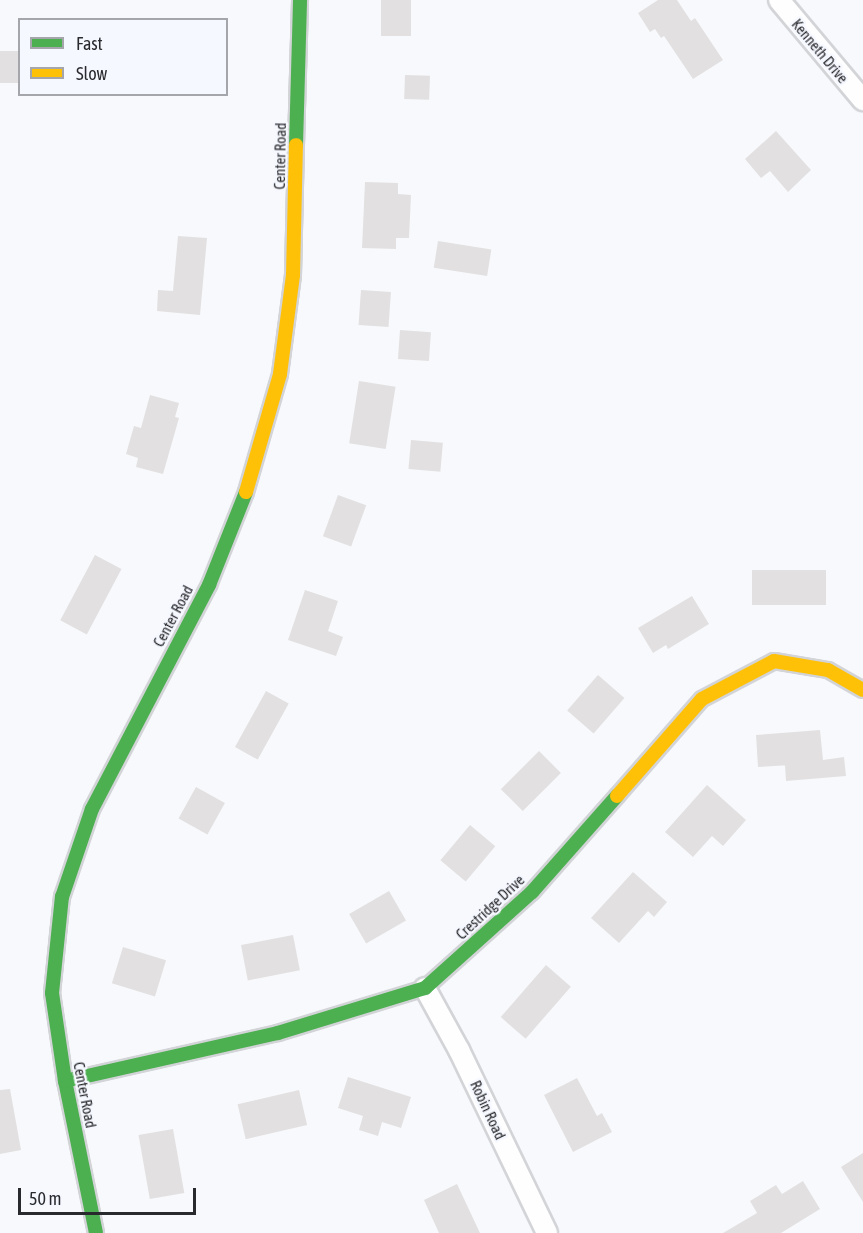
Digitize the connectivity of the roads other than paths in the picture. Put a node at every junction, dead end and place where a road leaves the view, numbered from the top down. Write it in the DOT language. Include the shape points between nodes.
graph roads {
  1 [pos="300,0"];
  2 [pos="778,0"];
  3 [pos="863,99"];
  4 [pos="863,690"];
  5 [pos="425,988"];
  6 [pos="65,1081"];
  7 [pos="96,1233"];
  8 [pos="547,1233"];
  1 -- 6 [label="street, Center Road" via="293,275 279,374 253,475 208,585 92,809 62,897 52,993"];
  2 -- 3 [label="street, Kenneth Drive"];
  4 -- 5 [label="street, Crestridge Drive" via="828,670 774,661 702,699 532,892"];
  5 -- 6 [label="street, Crestridge Drive" via="278,1033"];
  5 -- 8 [label="street, Robin Road"];
  6 -- 7 [label="street, Center Road"];
}
